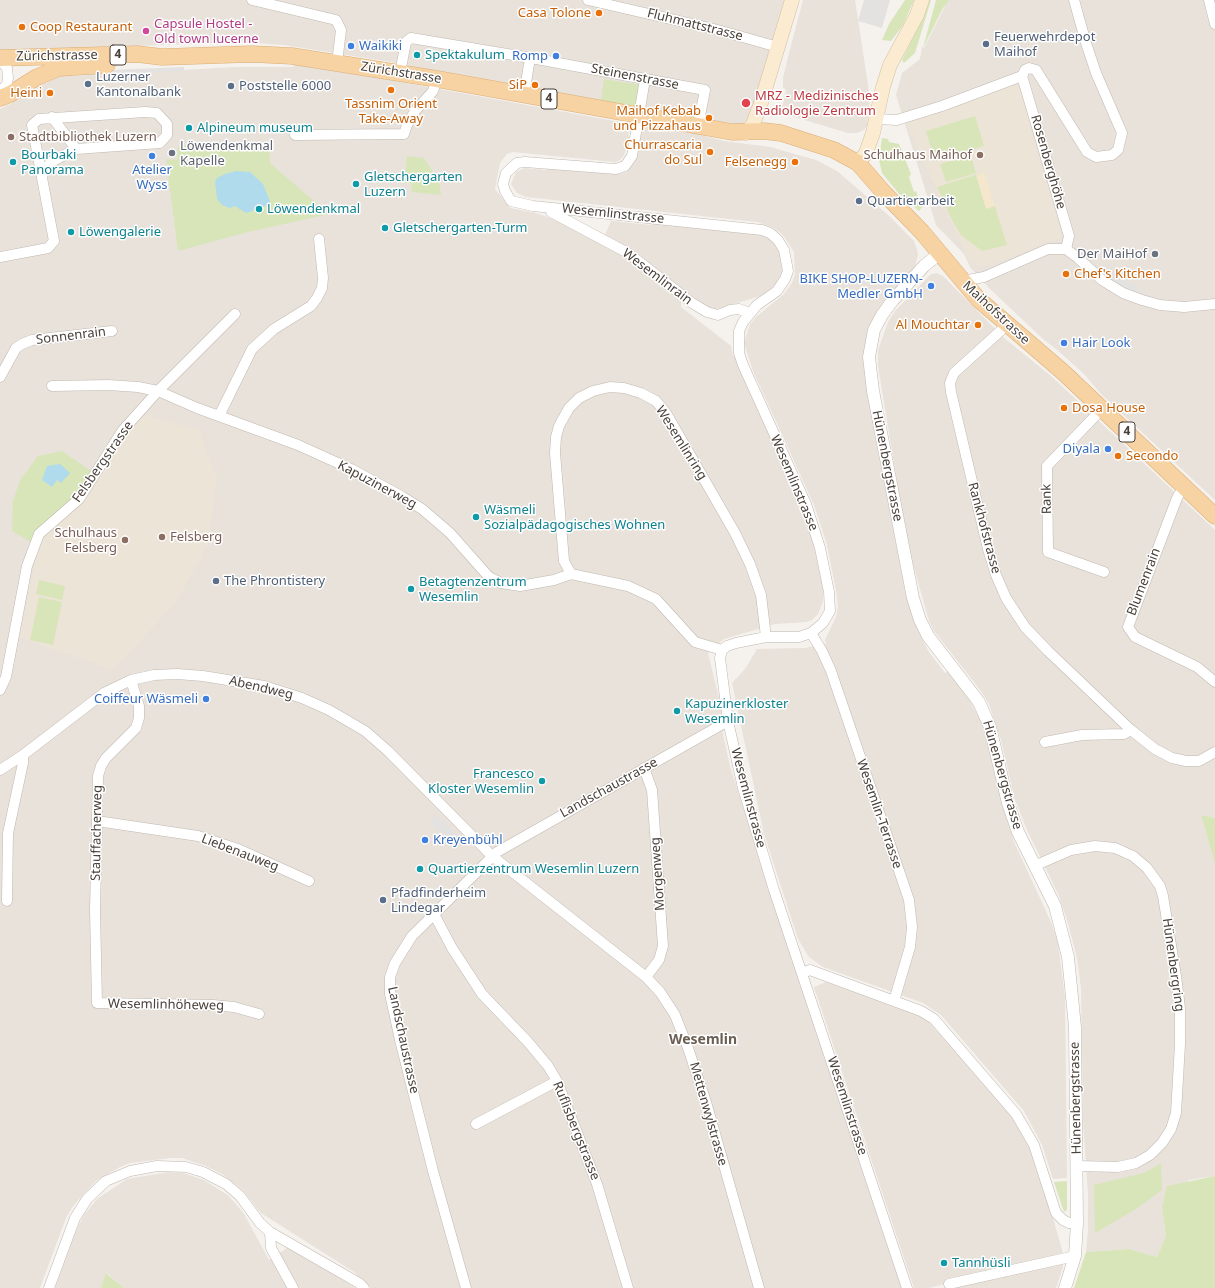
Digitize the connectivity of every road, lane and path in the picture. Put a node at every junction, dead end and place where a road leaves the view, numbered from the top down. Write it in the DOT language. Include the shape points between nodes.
graph roads {
  1 [pos="252,0"];
  2 [pos="588,0"];
  3 [pos="792,0"];
  4 [pos="922,0"];
  5 [pos="1074,0"];
  6 [pos="1209,0"];
  7 [pos="1214,17"];
  8 [pos="777,51"];
  9 [pos="162,57"];
  10 [pos="530,58"];
  11 [pos="0,59"];
  12 [pos="337,63"];
  13 [pos="400,73"];
  14 [pos="1022,76"];
  15 [pos="436,79"];
  16 [pos="645,79"];
  17 [pos="0,92"];
  18 [pos="524,95"];
  19 [pos="0,98"];
  20 [pos="638,114"];
  21 [pos="52,117"];
  22 [pos="876,119"];
  23 [pos="698,126"];
  24 [pos="746,133"];
  25 [pos="295,135"];
  26 [pos="76,149"];
  27 [pos="858,163"];
  28 [pos="42,178"];
  29 [pos="551,208"];
  30 [pos="319,239"];
  31 [pos="1066,249"];
  32 [pos="940,253"];
  33 [pos="0,257"];
  34 [pos="962,281"];
  35 [pos="1215,304"];
  36 [pos="749,313"];
  37 [pos="235,314"];
  38 [pos="1007,325"];
  39 [pos="112,331"];
  40 [pos="0,377"];
  41 [pos="52,386"];
  42 [pos="158,391"];
  43 [pos="1102,409"];
  44 [pos="219,416"];
  45 [pos="1184,486"];
  46 [pos="1215,516"];
  47 [pos="1104,572"];
  48 [pos="571,574"];
  49 [pos="811,633"];
  50 [pos="766,637"];
  51 [pos="722,650"];
  52 [pos="131,680"];
  53 [pos="1215,682"];
  54 [pos="0,690"];
  55 [pos="728,721"];
  56 [pos="1131,730"];
  57 [pos="1045,742"];
  58 [pos="1215,752"];
  59 [pos="23,755"];
  60 [pos="644,768"];
  61 [pos="0,770"];
  62 [pos="97,821"];
  63 [pos="492,856"];
  64 [pos="1034,866"];
  65 [pos="309,881"];
  66 [pos="7,901"];
  67 [pos="434,914"];
  68 [pos="802,973"];
  69 [pos="646,977"];
  70 [pos="894,1001"];
  71 [pos="97,1002"];
  72 [pos="259,1014"];
  73 [pos="557,1081"];
  74 [pos="476,1124"];
  75 [pos="1078,1166"];
  76 [pos="1078,1224"];
  77 [pos="270,1232"];
  78 [pos="1075,1256"];
  79 [pos="950,1284"];
  80 [pos="49,1288"];
  81 [pos="293,1288"];
  82 [pos="364,1288"];
  83 [pos="466,1288"];
  84 [pos="628,1288"];
  85 [pos="759,1288"];
  86 [pos="907,1288"];
  87 [pos="1065,1288"];
  1 -- 12 [label="street" via="336,20 341,30"];
  2 -- 8 [label="street, Fluhmattstrasse" via="714,29"];
  3 -- 8 [label="main road"];
  4 -- 22 [label="main road" via="917,15 888,69"];
  5 -- 14 [label="street, Rosenberghöhe" via="1096,73 1122,133 1118,150 1104,157 1096,157 1087,152 1036,70 1029,68"];
  6 -- 7 [label="street"];
  8 -- 24 [label="main road" via="757,113"];
  9 -- 11 [label="main road, Zürichstrasse / 4" via="137,54"];
  9 -- 12 [label="main road, Zürichstrasse / 4" via="277,54"];
  9 -- 19 [label="main road, Zürichstrasse / 4" via="136,64 59,68"];
  10 -- 13 [label="street, Steinenstrasse" via="411,38 406,42"];
  10 -- 16 [label="street, Steinenstrasse"];
  10 -- 18 [label="street"];
  11 -- 17 [label="street" via="7,68 8,78 7,84"];
  12 -- 13 [label="main road, Zürichstrasse / 4"];
  13 -- 15 [label="main road, Zürichstrasse / 4"];
  14 -- 22 [label="street, Rosenberghöhe" via="897,120"];
  14 -- 31 [label="street, Rosenberghöhe" via="1069,236"];
  15 -- 18 [label="main road, Zürichstrasse / 4"];
  15 -- 25 [label="street" via="433,91 415,111 404,134"];
  16 -- 20 [label="street"];
  16 -- 23 [label="street, Steinenstrasse" via="705,90"];
  18 -- 20 [label="main road, Zürichstrasse / 4"];
  20 -- 23 [label="main road, Zürichstrasse / 4"];
  20 -- 29 [label="street, Wesemlinstrasse" via="632,156 625,166 616,169 525,162 511,167 503,184 511,201"];
  21 -- 26 [label="street"];
  21 -- 26 [label="street" via="157,113 167,124 167,135 156,143"];
  21 -- 28 [label="street" via="39,118 32,125"];
  22 -- 27 [label="main road" via="868,148"];
  23 -- 24 [label="main road, Zürichstrasse / 4"];
  24 -- 27 [label="main road, Maihofstrasse / 4" via="781,133 834,150"];
  26 -- 28 [label="street" via="44,168"];
  27 -- 32 [label="main road, Maihofstrasse / 4"];
  28 -- 33 [label="street" via="54,236 51,246"];
  29 -- 36 [label="street, Wesemlinrain" via="551,212 628,253 707,312 718,315 739,309"];
  29 -- 36 [label="street, Wesemlinstrasse" via="750,228 770,233 784,250 788,271 777,291"];
  30 -- 44 [label="street" via="323,278 317,298 310,306 274,329 252,349"];
  31 -- 34 [label="street" via="1048,249 984,277"];
  31 -- 35 [label="street" via="1102,280 1123,293 1160,305 1184,307"];
  32 -- 34 [label="main road, Maihofstrasse / 4"];
  32 -- 64 [label="street, Hünenbergstrasse" via="924,266 893,300 874,330 869,357 873,391 913,598 920,620 928,636 980,702 990,727 1008,803"];
  34 -- 38 [label="main road, Maihofstrasse / 4"];
  36 -- 49 [label="street, Wesemlinstrasse" via="740,331 739,353 806,504 820,548 831,602 823,623"];
  37 -- 42 [label="street"];
  38 -- 43 [label="main road, Maihofstrasse / 4"];
  38 -- 56 [label="street, Rankhofstrasse" via="954,372 950,383 988,549 1006,598 1026,627"];
  39 -- 40 [label="street, Sonnenrain" via="32,340 22,344 16,348"];
  41 -- 42 [label="street, Kapuzinerweg" via="108,385"];
  42 -- 44 [label="street, Kapuzinerweg"];
  42 -- 54 [label="street, Felsbergstrasse" via="123,430 79,499 39,534 27,566 6,677"];
  43 -- 45 [label="main road, Maihofstrasse / 4"];
  43 -- 47 [label="street, Rank" via="1047,466 1048,552"];
  44 -- 48 [label="street, Kapuzinerweg" via="298,445 401,496 422,509 489,577 501,583 520,586"];
  45 -- 46 [label="main road, Maihofstrasse / 4"];
  45 -- 53 [label="street, Blumenrain" via="1177,498 1128,627 1135,637 1197,667"];
  48 -- 50 [label="street, Wesemlinring" via="564,561 555,453 556,437 564,416 579,398 593,391 610,387 641,393 656,401 666,413 747,558 761,595"];
  48 -- 51 [label="street, Kapuzinerweg" via="609,581 645,593 656,599 695,642"];
  49 -- 50 [label="street" via="799,637"];
  49 -- 70 [label="street, Wesemlin-Terrasse" via="831,671 908,900 912,927 910,947"];
  50 -- 51 [label="street" via="736,643"];
  51 -- 55 [label="street, Wesemlinstrasse" via="720,658"];
  52 -- 59 [label="street, Abendweg" via="104,693"];
  52 -- 62 [label="street, Stauffacherweg" via="139,706 139,718 136,728 101,766 98,776"];
  52 -- 63 [label="street, Abendweg" via="177,674 239,681 302,698 330,710 365,731 388,751"];
  55 -- 60 [label="street, Landschaustrasse"];
  55 -- 68 [label="street, Wesemlinstrasse" via="742,788"];
  56 -- 57 [label="street" via="1124,734 1088,735"];
  56 -- 58 [label="street, Rankhofstrasse" via="1155,749 1172,758 1199,761"];
  59 -- 61 [label="street, Abendweg"];
  59 -- 66 [label="street" via="8,833"];
  60 -- 63 [label="street, Landschaustrasse"];
  60 -- 69 [label="street, Morgenweg" via="652,790 663,946 659,960"];
  62 -- 65 [label="street, Liebenauweg" via="198,836 238,849"];
  62 -- 71 [label="street, Stauffacherweg"];
  63 -- 67 [label="street, Landschaustrasse"];
  63 -- 69 [label="street, Mettenwylstrasse"];
  64 -- 75 [label="street, Hünenbergstrasse" via="1055,906 1068,957 1075,1022"];
  64 -- 75 [label="street, Hünenbergring" via="1071,850 1095,846 1115,848 1133,856 1147,868 1160,886 1176,976 1180,1008 1180,1044 1176,1113 1171,1129 1150,1155 1136,1163 1118,1167"];
  67 -- 73 [label="street, Ruflisbergstrasse" via="452,948 482,994 528,1042"];
  67 -- 83 [label="street, Landschaustrasse" via="412,936 395,963 390,977 390,994 433,1171"];
  68 -- 70 [label="street" via="810,970"];
  68 -- 86 [label="street, Wesemlinstrasse"];
  69 -- 85 [label="street, Mettenwylstrasse" via="676,1015 688,1048"];
  70 -- 76 [label="street" via="934,1019 1016,1114 1034,1145 1056,1213 1063,1220"];
  71 -- 72 [label="street, Wesemlinhöheweg" via="234,1007"];
  73 -- 74 [label="street"];
  73 -- 84 [label="street, Ruflisbergstrasse" via="597,1184"];
  75 -- 76 [label="street, Hünenbergstrasse"];
  76 -- 78 [label="street, Hünenbergstrasse"];
  77 -- 80 [label="street" via="240,1196 226,1184 203,1172 186,1167 157,1166 130,1171 106,1181 87,1199 75,1218"];
  77 -- 81 [label="street" via="271,1248"];
  77 -- 82 [label="street" via="358,1282"];
  78 -- 79 [label="street"];
  78 -- 87 [label="street, Hünenbergstrasse"];
}
